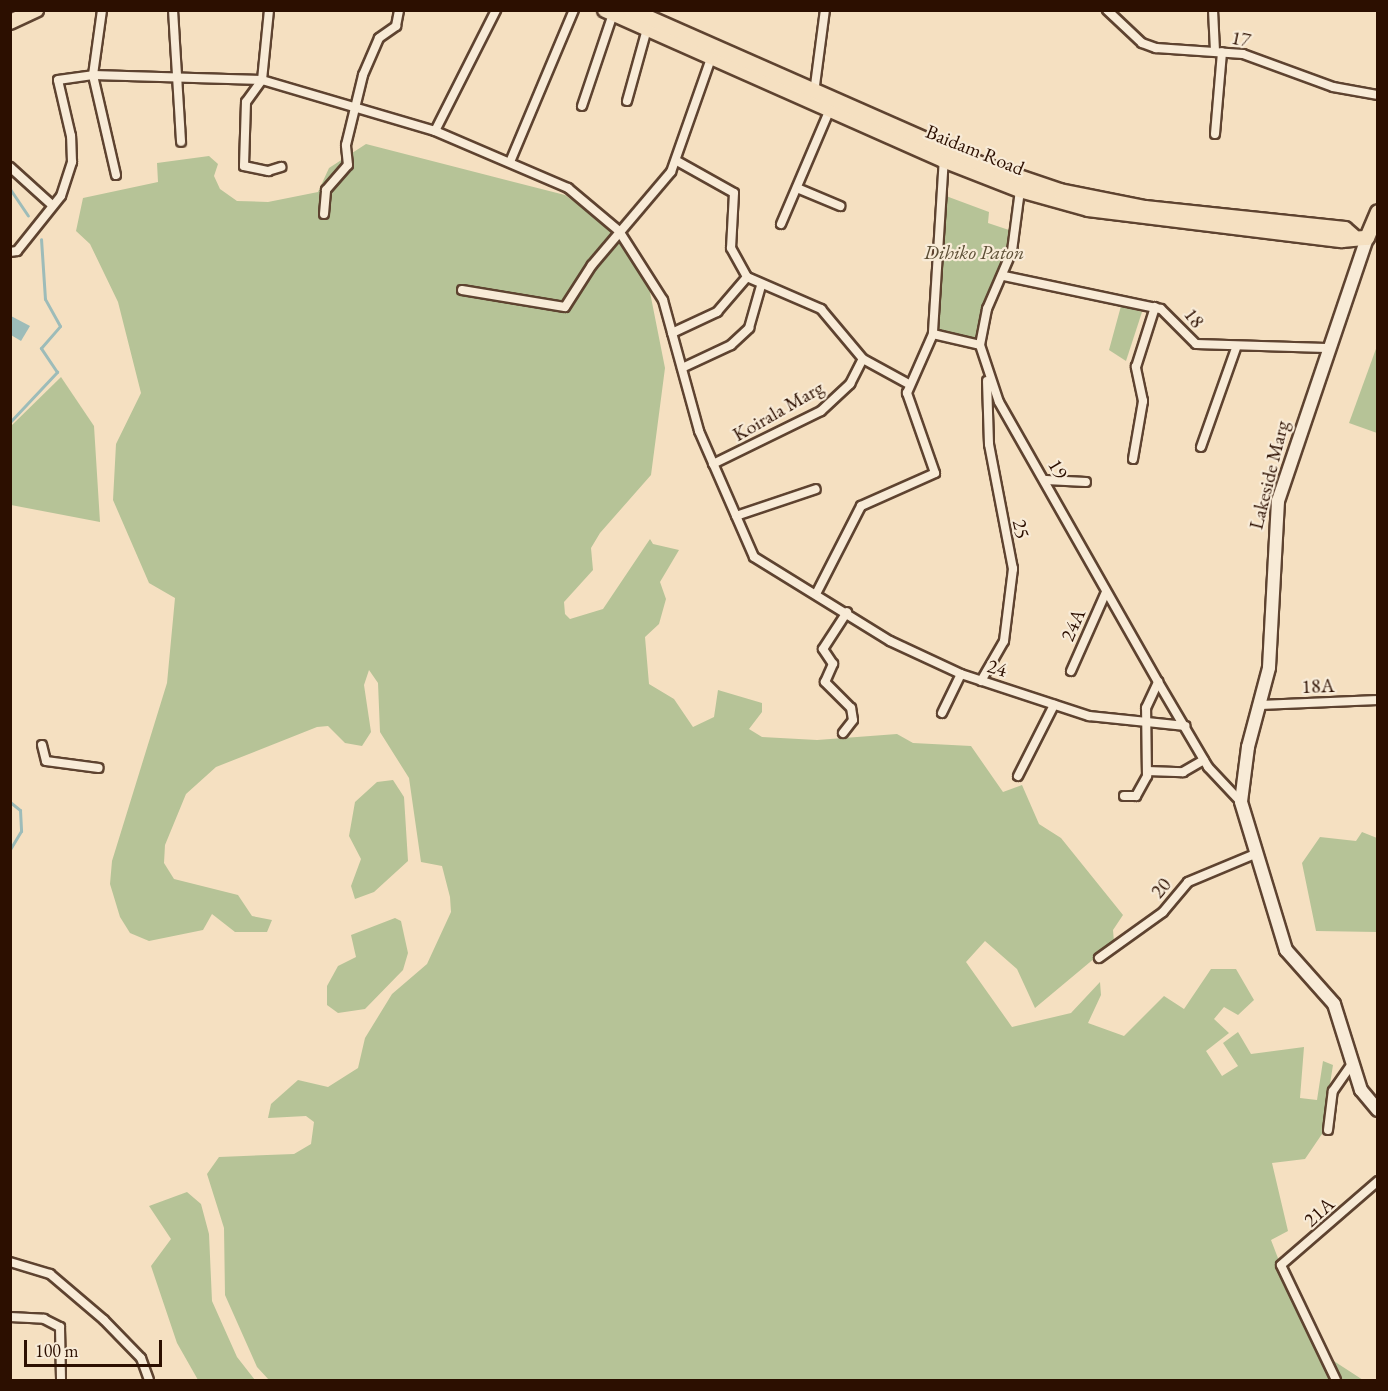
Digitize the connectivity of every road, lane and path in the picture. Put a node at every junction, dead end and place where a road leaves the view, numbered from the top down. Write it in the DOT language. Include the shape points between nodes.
graph roads {
  1 [pos="15,10"];
  2 [pos="36,10"];
  3 [pos="102,10"];
  4 [pos="173,10"];
  5 [pos="268,10"];
  6 [pos="399,10"];
  7 [pos="496,10"];
  8 [pos="574,10"];
  9 [pos="631,10"];
  10 [pos="825,10"];
  11 [pos="1107,10"];
  12 [pos="1213,10"];
  13 [pos="609,12"];
  14 [pos="10,13"];
  15 [pos="10,22"];
  16 [pos="647,29"];
  17 [pos="1219,51"];
  18 [pos="714,52"];
  19 [pos="93,75"];
  20 [pos="179,79"];
  21 [pos="262,80"];
  22 [pos="1377,95"];
  23 [pos="813,96"];
  24 [pos="627,101"];
  25 [pos="582,106"];
  26 [pos="358,109"];
  27 [pos="830,109"];
  28 [pos="435,131"];
  29 [pos="1215,134"];
  30 [pos="181,142"];
  31 [pos="944,154"];
  32 [pos="677,161"];
  33 [pos="510,162"];
  34 [pos="10,167"];
  35 [pos="281,167"];
  36 [pos="116,175"];
  37 [pos="796,188"];
  38 [pos="1020,190"];
  39 [pos="52,205"];
  40 [pos="840,207"];
  41 [pos="1377,212"];
  42 [pos="324,214"];
  43 [pos="781,224"];
  44 [pos="619,231"];
  45 [pos="1366,238"];
  46 [pos="10,252"];
  47 [pos="1004,276"];
  48 [pos="747,277"];
  49 [pos="760,286"];
  50 [pos="462,290"];
  51 [pos="1155,307"];
  52 [pos="672,333"];
  53 [pos="933,334"];
  54 [pos="980,345"];
  55 [pos="1236,348"];
  56 [pos="1326,348"];
  57 [pos="863,359"];
  58 [pos="681,368"];
  59 [pos="987,376"];
  60 [pos="907,383"];
  61 [pos="1201,447"];
  62 [pos="1133,459"];
  63 [pos="713,464"];
  64 [pos="1046,480"];
  65 [pos="1086,482"];
  66 [pos="816,489"];
  67 [pos="736,516"];
  68 [pos="1106,592"];
  69 [pos="816,594"];
  70 [pos="847,612"];
  71 [pos="1071,671"];
  72 [pos="961,674"];
  73 [pos="981,681"];
  74 [pos="1158,682"];
  75 [pos="1377,700"];
  76 [pos="1054,705"];
  77 [pos="1260,705"];
  78 [pos="942,713"];
  79 [pos="1145,722"];
  80 [pos="1185,726"];
  81 [pos="843,733"];
  82 [pos="42,745"];
  83 [pos="1204,760"];
  84 [pos="99,768"];
  85 [pos="1147,771"];
  86 [pos="1018,776"];
  87 [pos="1124,796"];
  88 [pos="1241,802"];
  89 [pos="1255,854"];
  90 [pos="1099,958"];
  91 [pos="1353,1061"];
  92 [pos="1377,1110"];
  93 [pos="1328,1130"];
  94 [pos="1377,1181"];
  95 [pos="10,1262"];
  96 [pos="10,1317"];
  97 [pos="61,1380"];
  98 [pos="149,1380"];
  99 [pos="1336,1380"];
  1 -- 14 [label="main road"];
  2 -- 15 [label="main road"];
  3 -- 19 [label="street"];
  4 -- 20 [label="street"];
  5 -- 21 [label="street"];
  6 -- 26 [label="street" via="363,75"];
  7 -- 28 [label="street"];
  8 -- 33 [label="street"];
  9 -- 18 [label="main road, Baidam Road"];
  10 -- 23 [label="street"];
  11 -- 17 [label="street, 17 / 17" via="1142,43"];
  12 -- 17 [label="street"];
  13 -- 16 [label="main road, Baidam Road"];
  13 -- 25 [label="street"];
  16 -- 18 [label="main road, Baidam Road"];
  16 -- 24 [label="street"];
  17 -- 22 [label="street, 17 / 17" via="1243,54 1333,87"];
  17 -- 29 [label="street"];
  18 -- 23 [label="main road, Baidam Road"];
  18 -- 32 [label="street"];
  19 -- 20 [label="street, 24"];
  19 -- 36 [label="street"];
  19 -- 39 [label="street, 24" via="58,80 72,162 61,196"];
  20 -- 21 [label="street, 24"];
  20 -- 30 [label="street"];
  21 -- 26 [label="street, 24"];
  21 -- 35 [label="street" via="246,102 244,166 268,171"];
  23 -- 27 [label="main road, Baidam Road"];
  23 -- 31 [label="main road, Baidam Road"];
  26 -- 28 [label="street, 24"];
  26 -- 42 [label="street" via="346,145 348,165 326,190"];
  27 -- 31 [label="main road, Baidam Road"];
  27 -- 37 [label="street"];
  28 -- 33 [label="street, 24"];
  31 -- 38 [label="main road, Baidam Road"];
  31 -- 45 [label="main road, Baidam Road" via="1089,199 1345,229"];
  31 -- 53 [label="street"];
  32 -- 44 [label="street" via="658,191"];
  32 -- 48 [label="street" via="734,193 731,248"];
  33 -- 44 [label="street, 24" via="568,188"];
  34 -- 39 [label="street"];
  37 -- 40 [label="street"];
  37 -- 43 [label="street"];
  38 -- 45 [label="main road, Baidam Road" via="1145,219 1342,240"];
  38 -- 47 [label="street"];
  39 -- 46 [label="street" via="17,251"];
  41 -- 45 [label="main road"];
  44 -- 50 [label="street" via="565,307"];
  44 -- 52 [label="street, 24" via="663,300"];
  45 -- 56 [label="main road, Lakeside Marg"];
  47 -- 51 [label="street, 18 / 18"];
  47 -- 54 [label="street" via="987,309"];
  48 -- 49 [label="street"];
  48 -- 52 [label="street" via="717,312"];
  49 -- 57 [label="street" via="821,309"];
  49 -- 58 [label="street" via="749,328 731,345"];
  51 -- 55 [label="street, 18 / 18" via="1177,319 1191,342"];
  51 -- 62 [label="street" via="1136,367 1143,401"];
  52 -- 58 [label="street, 24"];
  53 -- 54 [label="street"];
  53 -- 60 [label="street"];
  54 -- 59 [label="street, 19"];
  55 -- 56 [label="street, 18 / 18"];
  55 -- 61 [label="street"];
  56 -- 77 [label="main road, Lakeside Marg" via="1278,501 1269,668"];
  57 -- 60 [label="street"];
  57 -- 63 [label="street, Koirala Marg" via="850,384 821,411"];
  58 -- 63 [label="street, 24"];
  59 -- 64 [label="street, 19"];
  59 -- 73 [label="street, 25 / 25" via="989,444 1013,570 1004,641"];
  60 -- 69 [label="street" via="908,404 935,473 861,506"];
  63 -- 67 [label="street, 24"];
  64 -- 65 [label="street"];
  64 -- 68 [label="street, 19"];
  66 -- 67 [label="street"];
  67 -- 69 [label="street, 24" via="754,557"];
  68 -- 71 [label="street, 24A / 24A"];
  68 -- 74 [label="street, 19"];
  69 -- 70 [label="street, 24 / 24"];
  70 -- 72 [label="street, 24 / 24" via="890,641"];
  70 -- 81 [label="street" via="823,649 833,664 825,681 851,708 853,720"];
  72 -- 73 [label="street, 24 / 24"];
  72 -- 78 [label="street"];
  73 -- 76 [label="street, 24 / 24"];
  74 -- 79 [label="street"];
  74 -- 80 [label="street, 19"];
  75 -- 77 [label="street, 18A"];
  76 -- 79 [label="street, 24 / 24"];
  76 -- 86 [label="street"];
  77 -- 88 [label="main road, Lakeside Marg"];
  79 -- 80 [label="street, 24 / 24"];
  79 -- 85 [label="street"];
  80 -- 83 [label="street, 19"];
  82 -- 84 [label="street" via="46,761"];
  83 -- 85 [label="street" via="1184,772"];
  83 -- 88 [label="street, 19"];
  85 -- 87 [label="street" via="1136,796"];
  88 -- 89 [label="main road"];
  89 -- 90 [label="street, 20 / 20" via="1188,882 1163,912"];
  89 -- 91 [label="main road" via="1286,950 1334,1004"];
  91 -- 92 [label="main road" via="1361,1090"];
  91 -- 93 [label="street" via="1333,1091"];
  94 -- 99 [label="street, 21A / 21A" via="1281,1265"];
  95 -- 98 [label="street" via="50,1274 141,1358"];
  96 -- 97 [label="street" via="44,1318 60,1327"];
}
